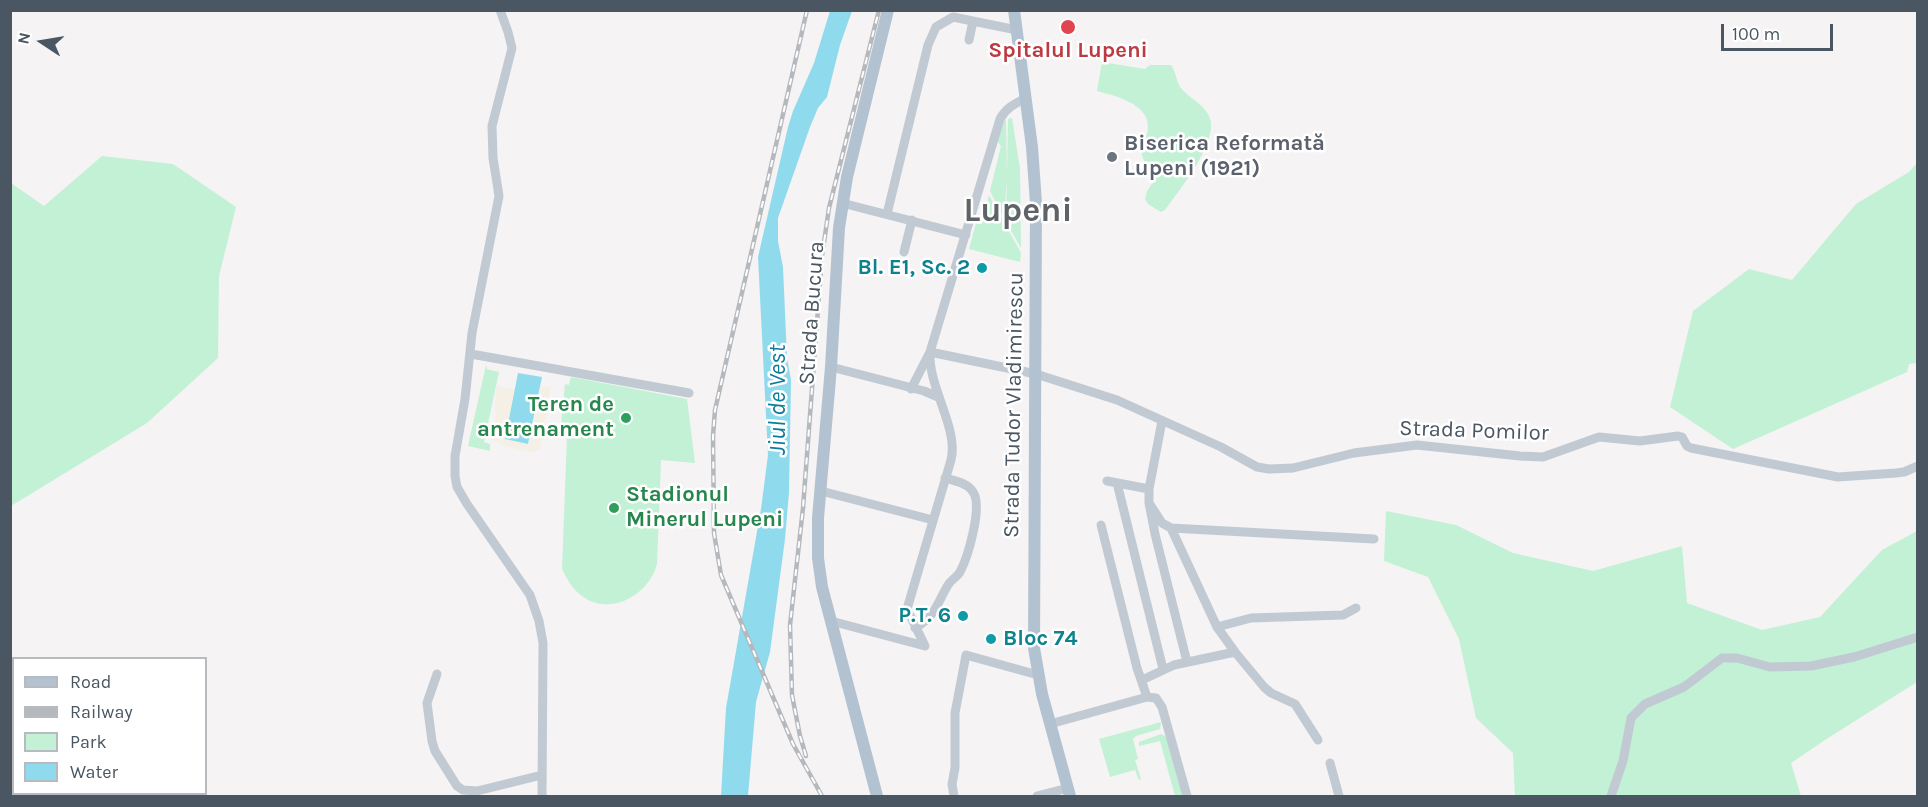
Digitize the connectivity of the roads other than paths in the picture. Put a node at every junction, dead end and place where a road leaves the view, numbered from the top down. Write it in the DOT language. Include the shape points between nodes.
graph roads {
  1 [pos="500,10"];
  2 [pos="888,10"];
  3 [pos="1014,10"];
  4 [pos="974,21"];
  5 [pos="1017,30"];
  6 [pos="969,40"];
  7 [pos="1026,98"];
  8 [pos="842,203"];
  9 [pos="887,214"];
  10 [pos="912,220"];
  11 [pos="966,235"];
  12 [pos="904,252"];
  13 [pos="930,352"];
  14 [pos="471,354"];
  15 [pos="831,367"];
  16 [pos="1036,375"];
  17 [pos="911,389"];
  18 [pos="689,393"];
  19 [pos="938,397"];
  20 [pos="1162,421"];
  21 [pos="1917,466"];
  22 [pos="945,478"];
  23 [pos="1149,489"];
  24 [pos="821,491"];
  25 [pos="1149,503"];
  26 [pos="933,520"];
  27 [pos="1101,525"];
  28 [pos="1171,528"];
  29 [pos="1374,539"];
  30 [pos="1356,608"];
  31 [pos="831,621"];
  32 [pos="1217,627"];
  33 [pos="915,628"];
  34 [pos="1917,637"];
  35 [pos="1234,652"];
  36 [pos="1187,662"];
  37 [pos="1163,669"];
  38 [pos="437,674"];
  39 [pos="1038,675"];
  40 [pos="1142,680"];
  41 [pos="1149,697"];
  42 [pos="1050,724"];
  43 [pos="1318,740"];
  44 [pos="1330,763"];
  45 [pos="542,775"];
  46 [pos="1069,792"];
  47 [pos="542,796"];
  48 [pos="877,796"];
  49 [pos="954,796"];
  50 [pos="1037,796"];
  51 [pos="1187,796"];
  52 [pos="1339,796"];
  53 [pos="1611,796"];
  1 -- 14 [label="street" via="512,48 493,118 493,158 499,196"];
  2 -- 8 [label="main road, Strada Bucura"];
  3 -- 5 [label="main road, Strada Tudor Vladimirescu"];
  4 -- 5 [label="street"];
  4 -- 6 [label="street"];
  4 -- 9 [label="street" via="949,18 931,35"];
  5 -- 7 [label="main road, Strada Tudor Vladimirescu"];
  7 -- 11 [label="street" via="1005,110 1000,119"];
  7 -- 16 [label="main road, Strada Tudor Vladimirescu" via="1036,194"];
  8 -- 9 [label="street"];
  8 -- 15 [label="main road, Strada Bucura"];
  9 -- 10 [label="street"];
  10 -- 11 [label="street"];
  10 -- 12 [label="street"];
  11 -- 13 [label="street"];
  13 -- 16 [label="street, Strada Pomilor"];
  13 -- 17 [label="street"];
  13 -- 19 [label="street"];
  14 -- 18 [label="street"];
  14 -- 45 [label="street" via="456,444 455,476 462,495 525,589 539,621 543,643"];
  15 -- 17 [label="street"];
  15 -- 24 [label="main road, Strada Bucura"];
  16 -- 20 [label="street, Strada Pomilor" via="1117,400"];
  16 -- 39 [label="main road, Strada Tudor Vladimirescu" via="1033,615"];
  17 -- 19 [label="street"];
  19 -- 22 [label="street" via="953,446"];
  20 -- 21 [label="street, Strada Pomilor" via="1257,467 1269,469 1417,445 1536,457 1599,437 1640,441 1678,436 1690,448 1838,477 1896,473"];
  20 -- 23 [label="street"];
  22 -- 26 [label="street"];
  22 -- 33 [label="street" via="968,485 975,495 977,512 959,574 930,617"];
  23 -- 25 [label="street"];
  23 -- 37 [label="street" via="1112,482"];
  24 -- 26 [label="street"];
  24 -- 31 [label="main road, Strada Bucura" via="818,564"];
  25 -- 28 [label="street"];
  25 -- 36 [label="street"];
  26 -- 33 [label="street" via="907,609"];
  27 -- 40 [label="street"];
  28 -- 29 [label="street"];
  28 -- 32 [label="street"];
  30 -- 32 [label="street" via="1343,615 1251,618"];
  31 -- 33 [label="street" via="925,646"];
  31 -- 48 [label="main road, Strada Bucura"];
  32 -- 35 [label="street"];
  34 -- 53 [label="street" via="1811,666 1770,667 1722,658 1684,687 1645,704 1631,718"];
  35 -- 36 [label="street"];
  35 -- 43 [label="street" via="1271,693 1296,704"];
  36 -- 37 [label="street"];
  37 -- 40 [label="street"];
  38 -- 45 [label="street" via="427,703 432,741 457,786 477,791"];
  39 -- 42 [label="main road, Strada Tudor Vladimirescu"];
  39 -- 49 [label="street" via="966,655 955,713"];
  40 -- 41 [label="street"];
  41 -- 42 [label="street"];
  41 -- 51 [label="street" via="1162,707"];
  42 -- 46 [label="main road, Strada Tudor Vladimirescu"];
  44 -- 52 [label="street"];
  45 -- 47 [label="street"];
  46 -- 50 [label="street"];
}
